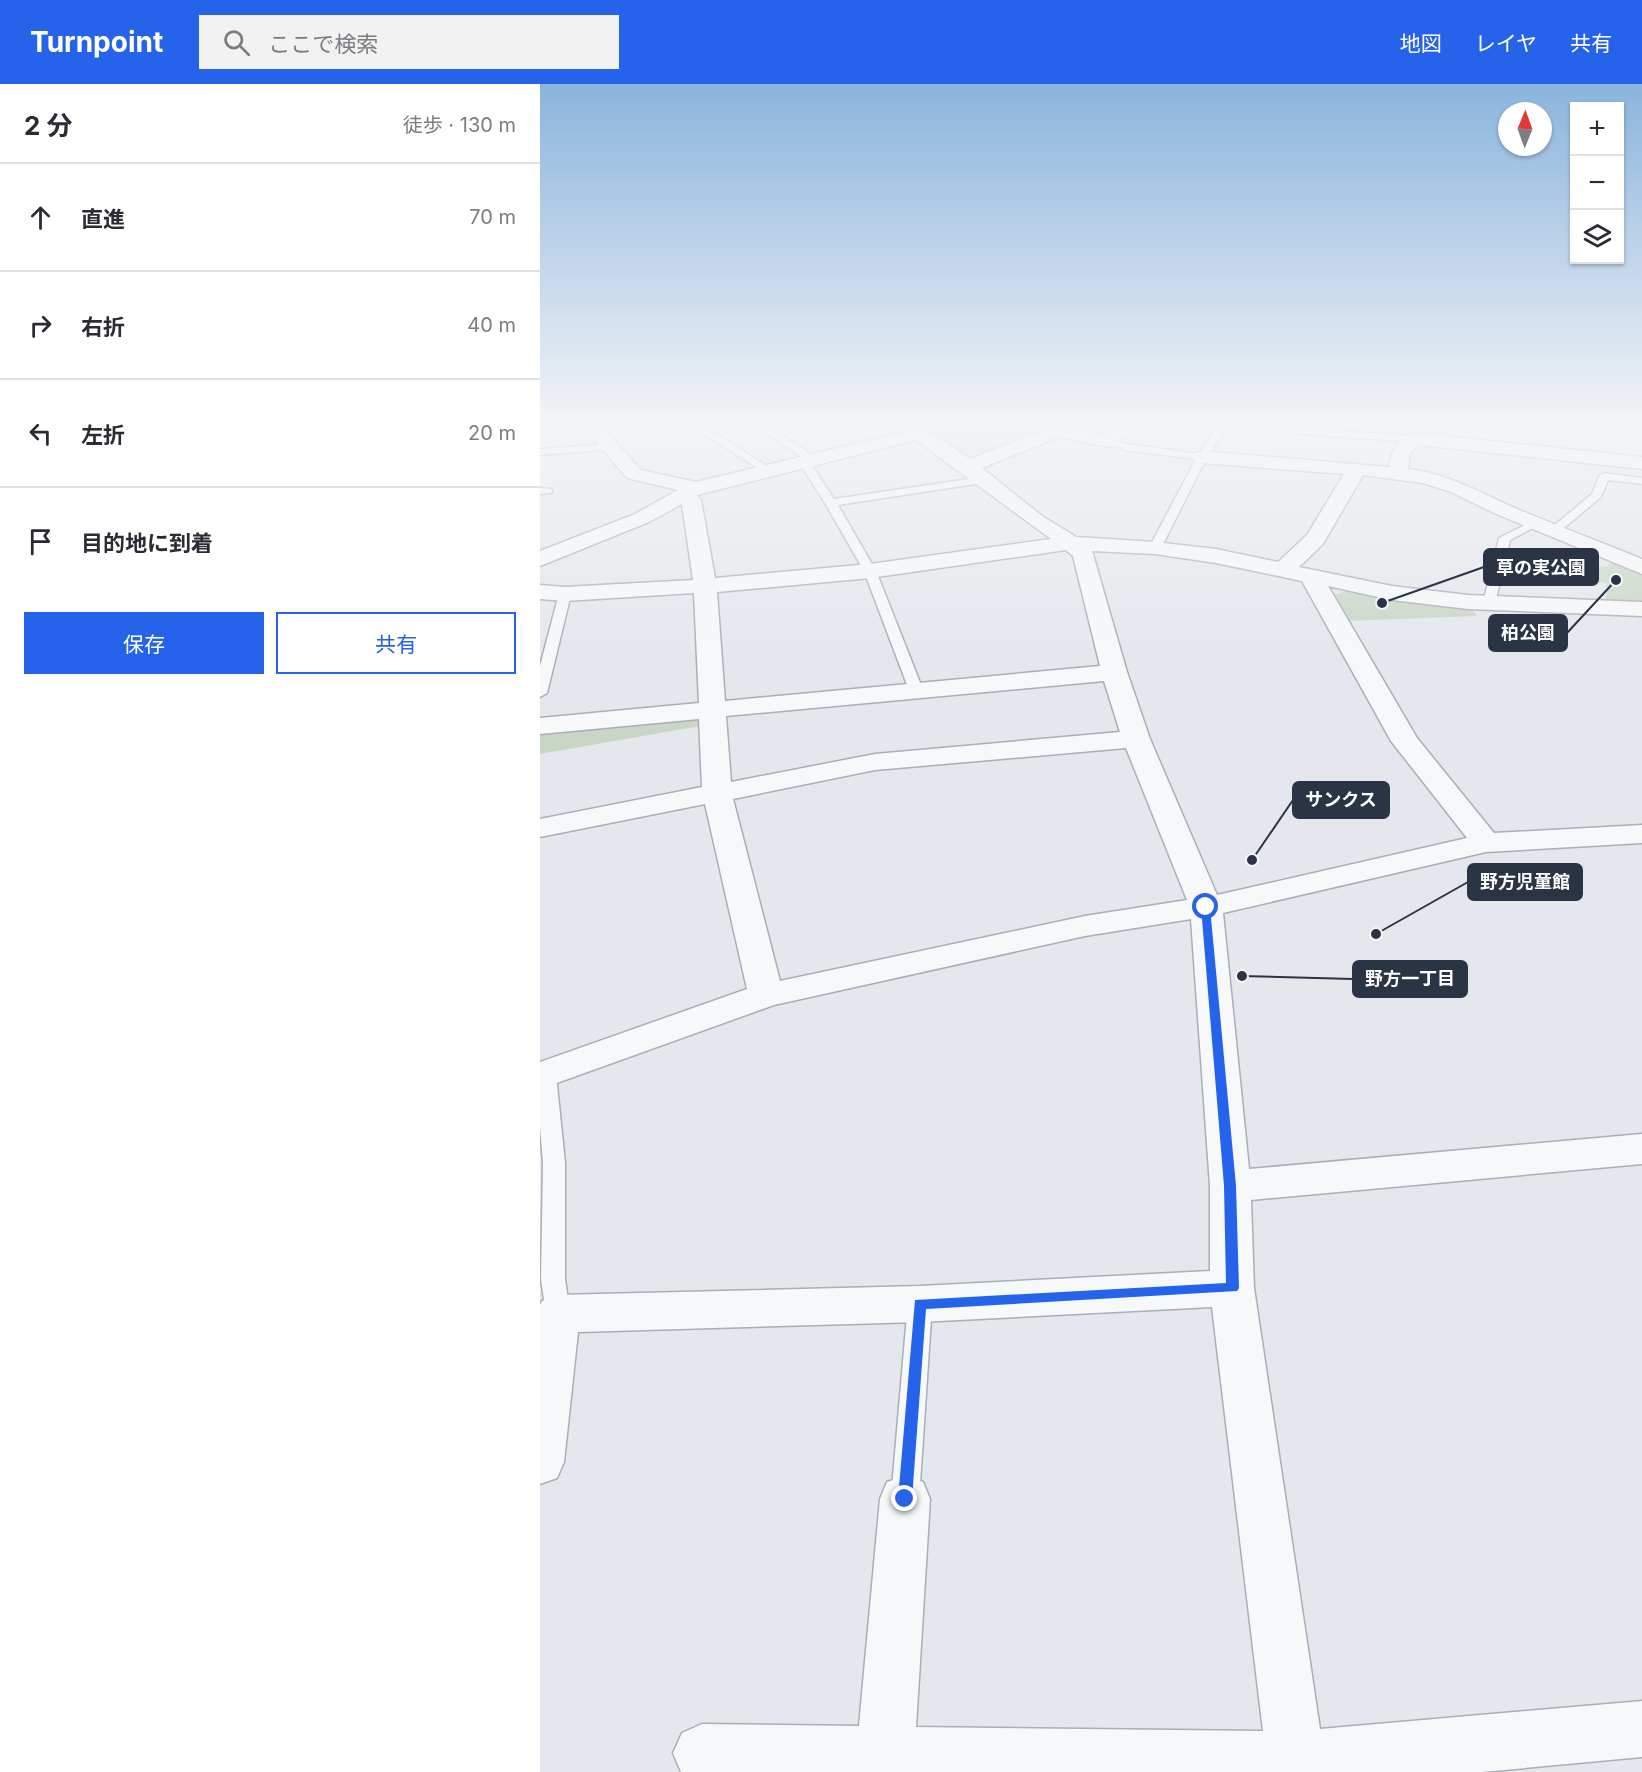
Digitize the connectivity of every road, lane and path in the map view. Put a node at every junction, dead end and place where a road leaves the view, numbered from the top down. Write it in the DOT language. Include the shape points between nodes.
graph roads {
  1 [pos="676,499"];
  2 [pos="691,499"];
  3 [pos="829,499"];
  4 [pos="852,499"];
  5 [pos="1007,499"];
  6 [pos="1181,499"];
  7 [pos="1339,499"];
  8 [pos="1482,499"];
  9 [pos="1592,499"];
  10 [pos="831,503"];
  11 [pos="1535,523"];
  12 [pos="1554,531"];
  13 [pos="1071,543"];
  14 [pos="1155,548"];
  15 [pos="540,559"];
  16 [pos="1642,567"];
  17 [pos="870,571"];
  18 [pos="1297,572"];
  19 [pos="705,585"];
  20 [pos="540,592"];
  21 [pos="565,594"];
  22 [pos="1490,603"];
  23 [pos="1642,609"];
  24 [pos="1114,672"];
  25 [pos="916,690"];
  26 [pos="540,693"];
  27 [pos="713,709"];
  28 [pos="540,726"];
  29 [pos="1136,739"];
  30 [pos="717,793"];
  31 [pos="540,828"];
  32 [pos="1642,834"];
  33 [pos="1486,843"];
  34 [pos="1206,907"];
  35 [pos="766,995"];
  36 [pos="543,1075"];
  37 [pos="1642,1149"];
  38 [pos="1230,1186"];
  39 [pos="1232,1288"];
  40 [pos="920,1304"];
  41 [pos="558,1314"];
  42 [pos="540,1462"];
  43 [pos="905,1499"];
  44 [pos="1642,1730"];
  45 [pos="702,1753"];
  46 [pos="885,1763"];
  47 [pos="1296,1766"];
  1 -- 15 [label="street" via="642,518"];
  2 -- 19 [label="street"];
  3 -- 10 [label="lane"];
  4 -- 10 [label="lane"];
  5 -- 13 [label="street"];
  6 -- 14 [label="lane"];
  7 -- 18 [label="street"];
  8 -- 11 [label="street"];
  9 -- 12 [label="lane"];
  10 -- 17 [label="lane"];
  11 -- 12 [label="street"];
  11 -- 22 [label="lane" via="1505,538"];
  12 -- 16 [label="street"];
  13 -- 14 [label="street"];
  13 -- 17 [label="street"];
  13 -- 24 [label="street" via="1083,554"];
  14 -- 18 [label="street"];
  17 -- 19 [label="street"];
  17 -- 25 [label="lane"];
  18 -- 22 [label="street" via="1392,592"];
  18 -- 33 [label="street" via="1405,741"];
  19 -- 21 [label="street"];
  19 -- 27 [label="street"];
  20 -- 21 [label="street"];
  21 -- 26 [label="lane"];
  22 -- 23 [label="street"];
  24 -- 25 [label="street"];
  24 -- 29 [label="street"];
  25 -- 27 [label="street"];
  27 -- 28 [label="street"];
  27 -- 30 [label="street"];
  29 -- 30 [label="street" via="875,762"];
  29 -- 34 [label="street"];
  30 -- 31 [label="street"];
  30 -- 35 [label="street"];
  32 -- 33 [label="street"];
  33 -- 34 [label="street"];
  34 -- 35 [label="street" via="1085,926"];
  34 -- 38 [label="street"];
  35 -- 36 [label="street"];
  36 -- 41 [label="lane" via="554,1163 553,1279"];
  37 -- 38 [label="street"];
  38 -- 39 [label="street"];
  39 -- 40 [label="street"];
  39 -- 47 [label="street"];
  40 -- 41 [label="street"];
  40 -- 43 [label="lane"];
  41 -- 42 [label="street"];
  43 -- 46 [label="street"];
  44 -- 47 [label="street"];
  45 -- 46 [label="street"];
  46 -- 47 [label="street"];
}
